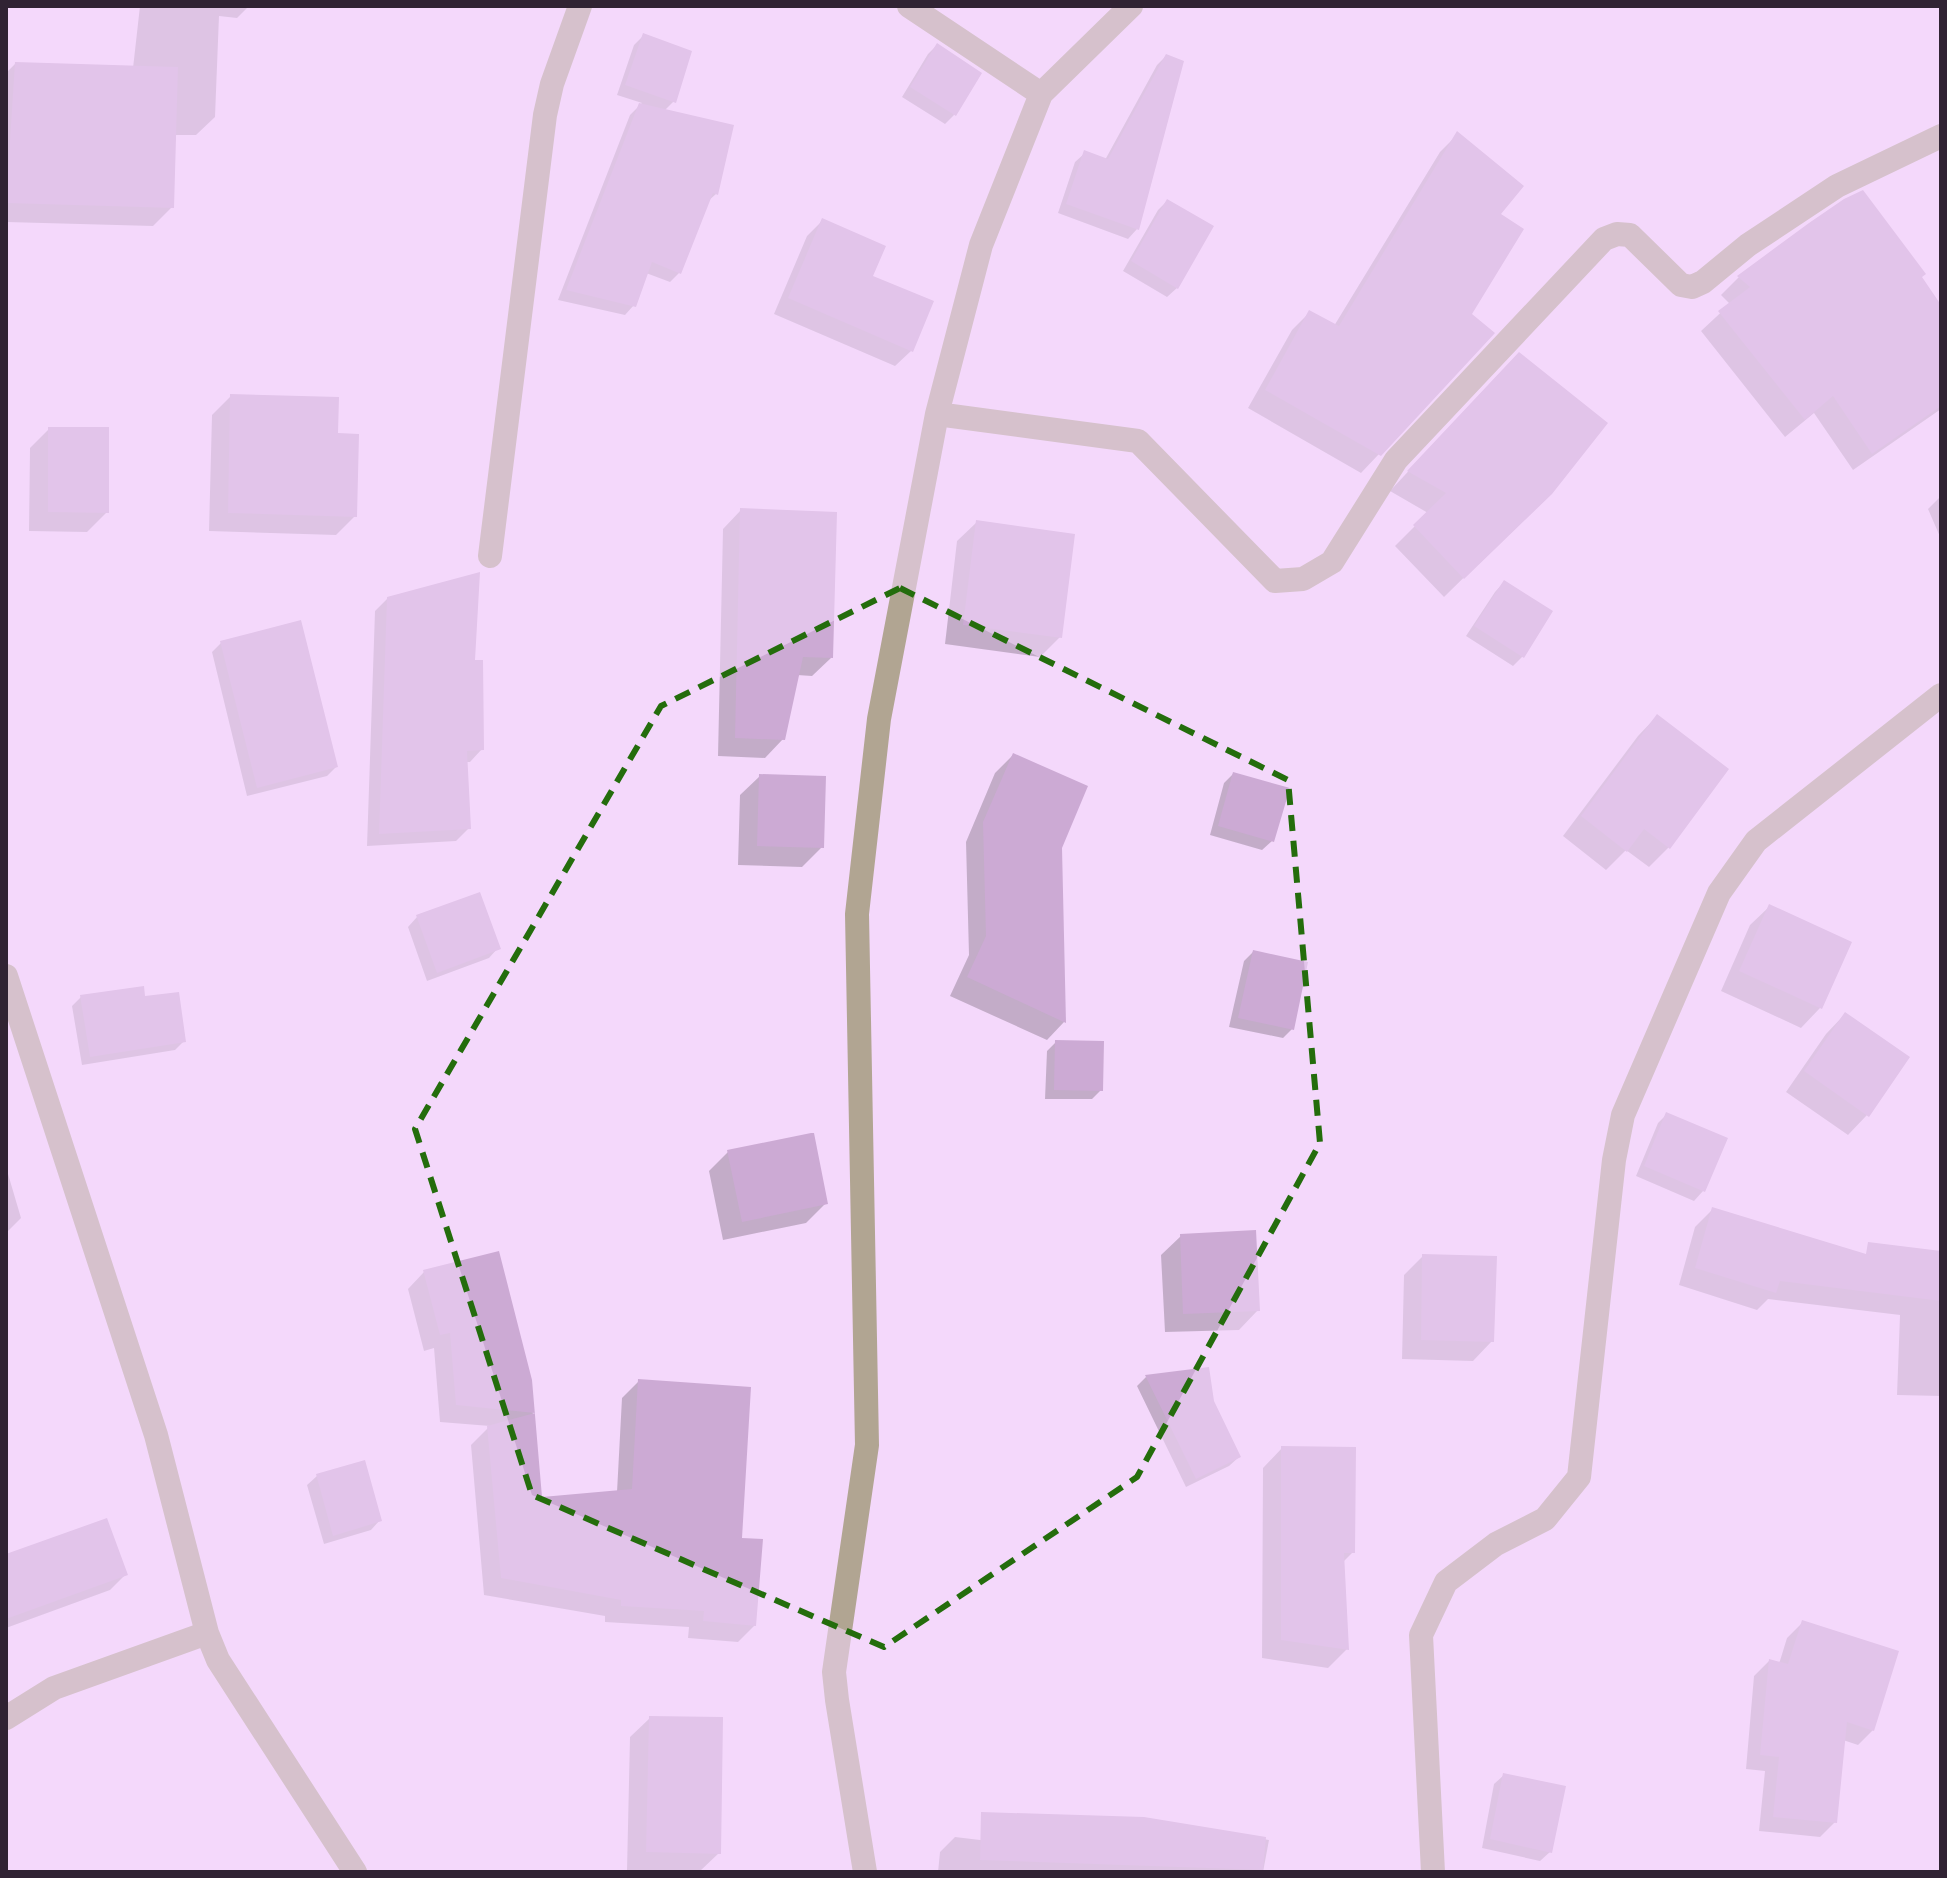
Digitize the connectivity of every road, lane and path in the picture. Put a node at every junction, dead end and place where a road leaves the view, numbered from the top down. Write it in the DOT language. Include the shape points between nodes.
graph roads {
  1 [pos="580,6"];
  2 [pos="909,6"];
  3 [pos="1131,6"];
  4 [pos="1041,94"];
  5 [pos="1941,136"];
  6 [pos="937,414"];
  7 [pos="490,556"];
  8 [pos="1941,695"];
  9 [pos="6,976"];
  10 [pos="207,1633"];
  11 [pos="6,1718"];
  12 [pos="355,1872"];
  13 [pos="865,1872"];
  14 [pos="1433,1872"];
  1 -- 7 [label="street" via="545,115"];
  2 -- 4 [label="street"];
  3 -- 4 [label="street"];
  4 -- 6 [label="street" via="981,245"];
  5 -- 6 [label="street" via="1821,195 1692,287 1681,285 1630,235 1604,239 1396,460 1332,562 1303,579 1275,581 1138,441"];
  6 -- 13 [label="street" via="879,719 857,914 867,1445 834,1672"];
  8 -- 14 [label="street" via="1756,841 1719,893 1629,1101 1614,1160 1579,1477 1545,1519 1496,1544 1446,1582 1421,1635"];
  9 -- 10 [label="street" via="156,1435"];
  10 -- 11 [label="street" via="54,1688"];
  10 -- 12 [label="street" via="218,1660"];
}
